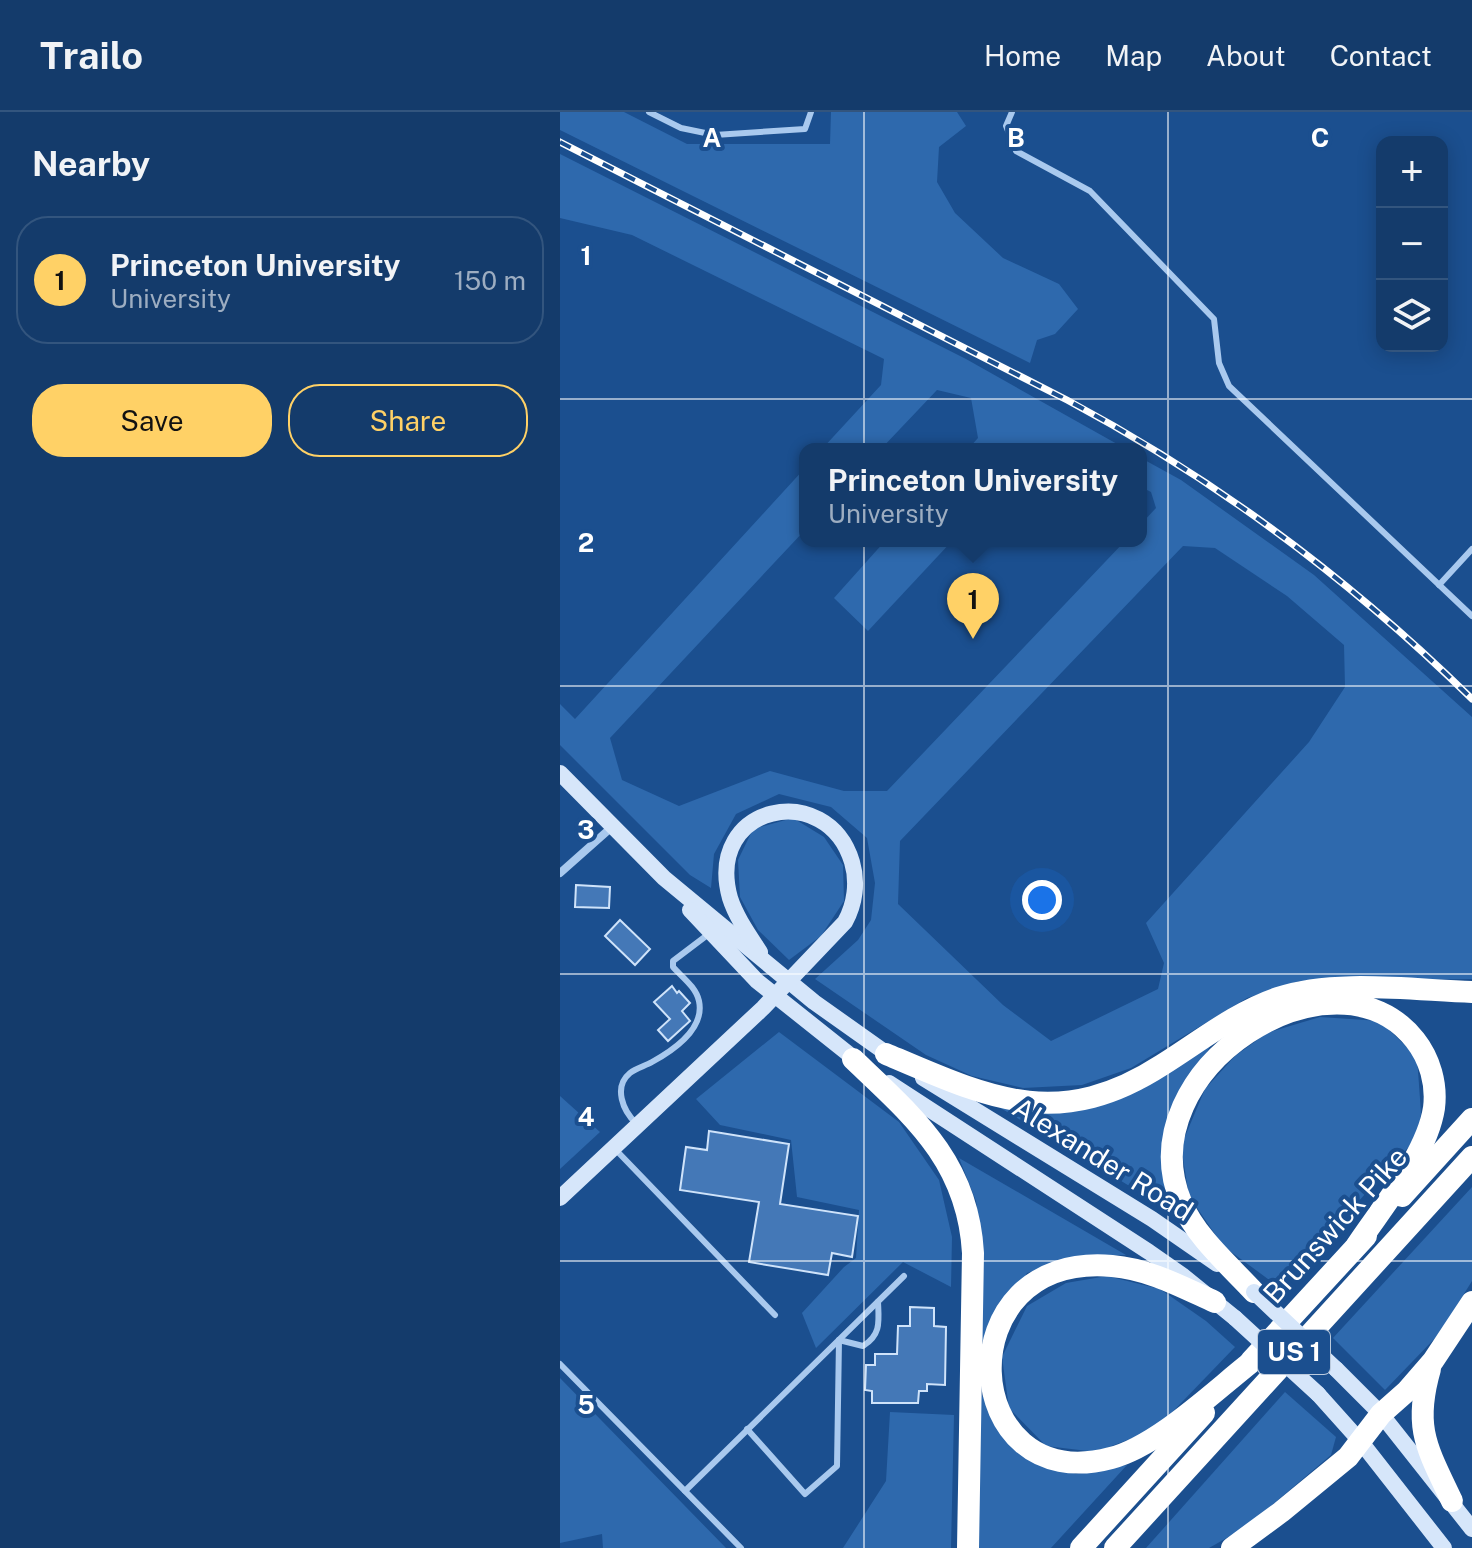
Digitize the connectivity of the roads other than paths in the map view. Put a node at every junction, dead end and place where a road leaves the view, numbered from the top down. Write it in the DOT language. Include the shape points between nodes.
graph roads {
  1 [pos="649,112"];
  2 [pos="811,112"];
  3 [pos="1012,112"];
  4 [pos="1472,549"];
  5 [pos="1439,585"];
  6 [pos="1472,616"];
  7 [pos="560,773"];
  8 [pos="613,826"];
  9 [pos="560,873"];
  10 [pos="664,878"];
  11 [pos="710,933"];
  12 [pos="767,964"];
  13 [pos="788,981"];
  14 [pos="1472,992"];
  15 [pos="775,996"];
  16 [pos="886,1054"];
  17 [pos="853,1059"];
  18 [pos="1472,1119"];
  19 [pos="638,1125"];
  20 [pos="614,1148"];
  21 [pos="1472,1157"];
  22 [pos="560,1198"];
  23 [pos="1357,1245"];
  24 [pos="904,1276"];
  25 [pos="1254,1292"];
  26 [pos="878,1301"];
  27 [pos="1215,1302"];
  28 [pos="1472,1302"];
  29 [pos="775,1315"];
  30 [pos="839,1340"];
  31 [pos="1433,1361"];
  32 [pos="1250,1363"];
  33 [pos="560,1364"];
  34 [pos="1381,1414"];
  35 [pos="747,1429"];
  36 [pos="1361,1442"];
  37 [pos="685,1491"];
  38 [pos="1452,1501"];
  39 [pos="1472,1529"];
  40 [pos="741,1548"];
  41 [pos="968,1548"];
  42 [pos="1081,1548"];
  43 [pos="1115,1548"];
  44 [pos="1232,1548"];
  45 [pos="1444,1548"];
  1 -- 2 [label="lane" via="681,128 715,135 805,129"];
  3 -- 5 [label="lane" via="1006,126 1016,151 1090,191 1111,212 1214,319 1219,363 1229,386"];
  4 -- 5 [label="lane"];
  5 -- 6 [label="lane"];
  7 -- 8 [label="main road, Alexander Road"];
  8 -- 9 [label="street"];
  8 -- 10 [label="main road, Alexander Road"];
  10 -- 11 [label="main road, Alexander Road"];
  10 -- 12 [label="main road, Alexander Road"];
  11 -- 15 [label="main road, Alexander Road"];
  11 -- 19 [label="lane" via="673,961 700,1003 692,1031 624,1081 623,1108"];
  12 -- 13 [label="main road, Alexander Road"];
  12 -- 13 [label="main road" via="730,898 728,853 758,817 778,811 799,813 827,826 842,841 851,858 855,888 845,922"];
  13 -- 15 [label="main road"];
  13 -- 16 [label="main road, Alexander Road"];
  14 -- 16 [label="highway" via="1331,988 1289,995 1250,1010 1128,1085 1100,1096 1054,1103 991,1096"];
  15 -- 17 [label="main road, Alexander Road"];
  15 -- 19 [label="main road"];
  16 -- 25 [label="main road, Alexander Road" via="1152,1219"];
  17 -- 27 [label="main road, Alexander Road" via="1149,1252"];
  17 -- 41 [label="highway" via="940,1149 968,1213 973,1253"];
  18 -- 23 [label="highway, Brunswick Pike / US 1"];
  19 -- 20 [label="main road"];
  20 -- 22 [label="main road"];
  20 -- 29 [label="lane"];
  21 -- 43 [label="highway, Brunswick Pike / US 1"];
  23 -- 25 [label="highway" via="1420,1148 1433,1112 1433,1078 1420,1046 1390,1018 1362,1007 1318,1006 1271,1020 1228,1047 1198,1080 1175,1129 1171,1166 1186,1213"];
  23 -- 32 [label="highway, Brunswick Pike / US 1"];
  24 -- 26 [label="lane"];
  25 -- 34 [label="main road, Alexander Road, bridge"];
  26 -- 30 [label="lane"];
  26 -- 30 [label="lane" via="875,1339 863,1346"];
  27 -- 32 [label="highway" via="1153,1275 1116,1266 1074,1267 1046,1277 1014,1302 995,1337 989,1372 998,1409 1010,1430 1041,1453 1072,1462 1102,1460 1156,1436"];
  27 -- 36 [label="main road, Alexander Road, bridge" via="1318,1394"];
  28 -- 31 [label="highway"];
  30 -- 35 [label="lane"];
  30 -- 35 [label="lane" via="837,1466 805,1494"];
  31 -- 34 [label="highway"];
  31 -- 38 [label="highway" via="1421,1409 1422,1429"];
  32 -- 42 [label="highway, Brunswick Pike / US 1"];
  33 -- 37 [label="lane"];
  34 -- 36 [label="highway"];
  34 -- 38 [label="main road, Alexander Road"];
  35 -- 37 [label="lane"];
  36 -- 44 [label="highway"];
  36 -- 45 [label="main road, Alexander Road"];
  37 -- 40 [label="lane"];
  38 -- 39 [label="main road, Alexander Road"];
}
